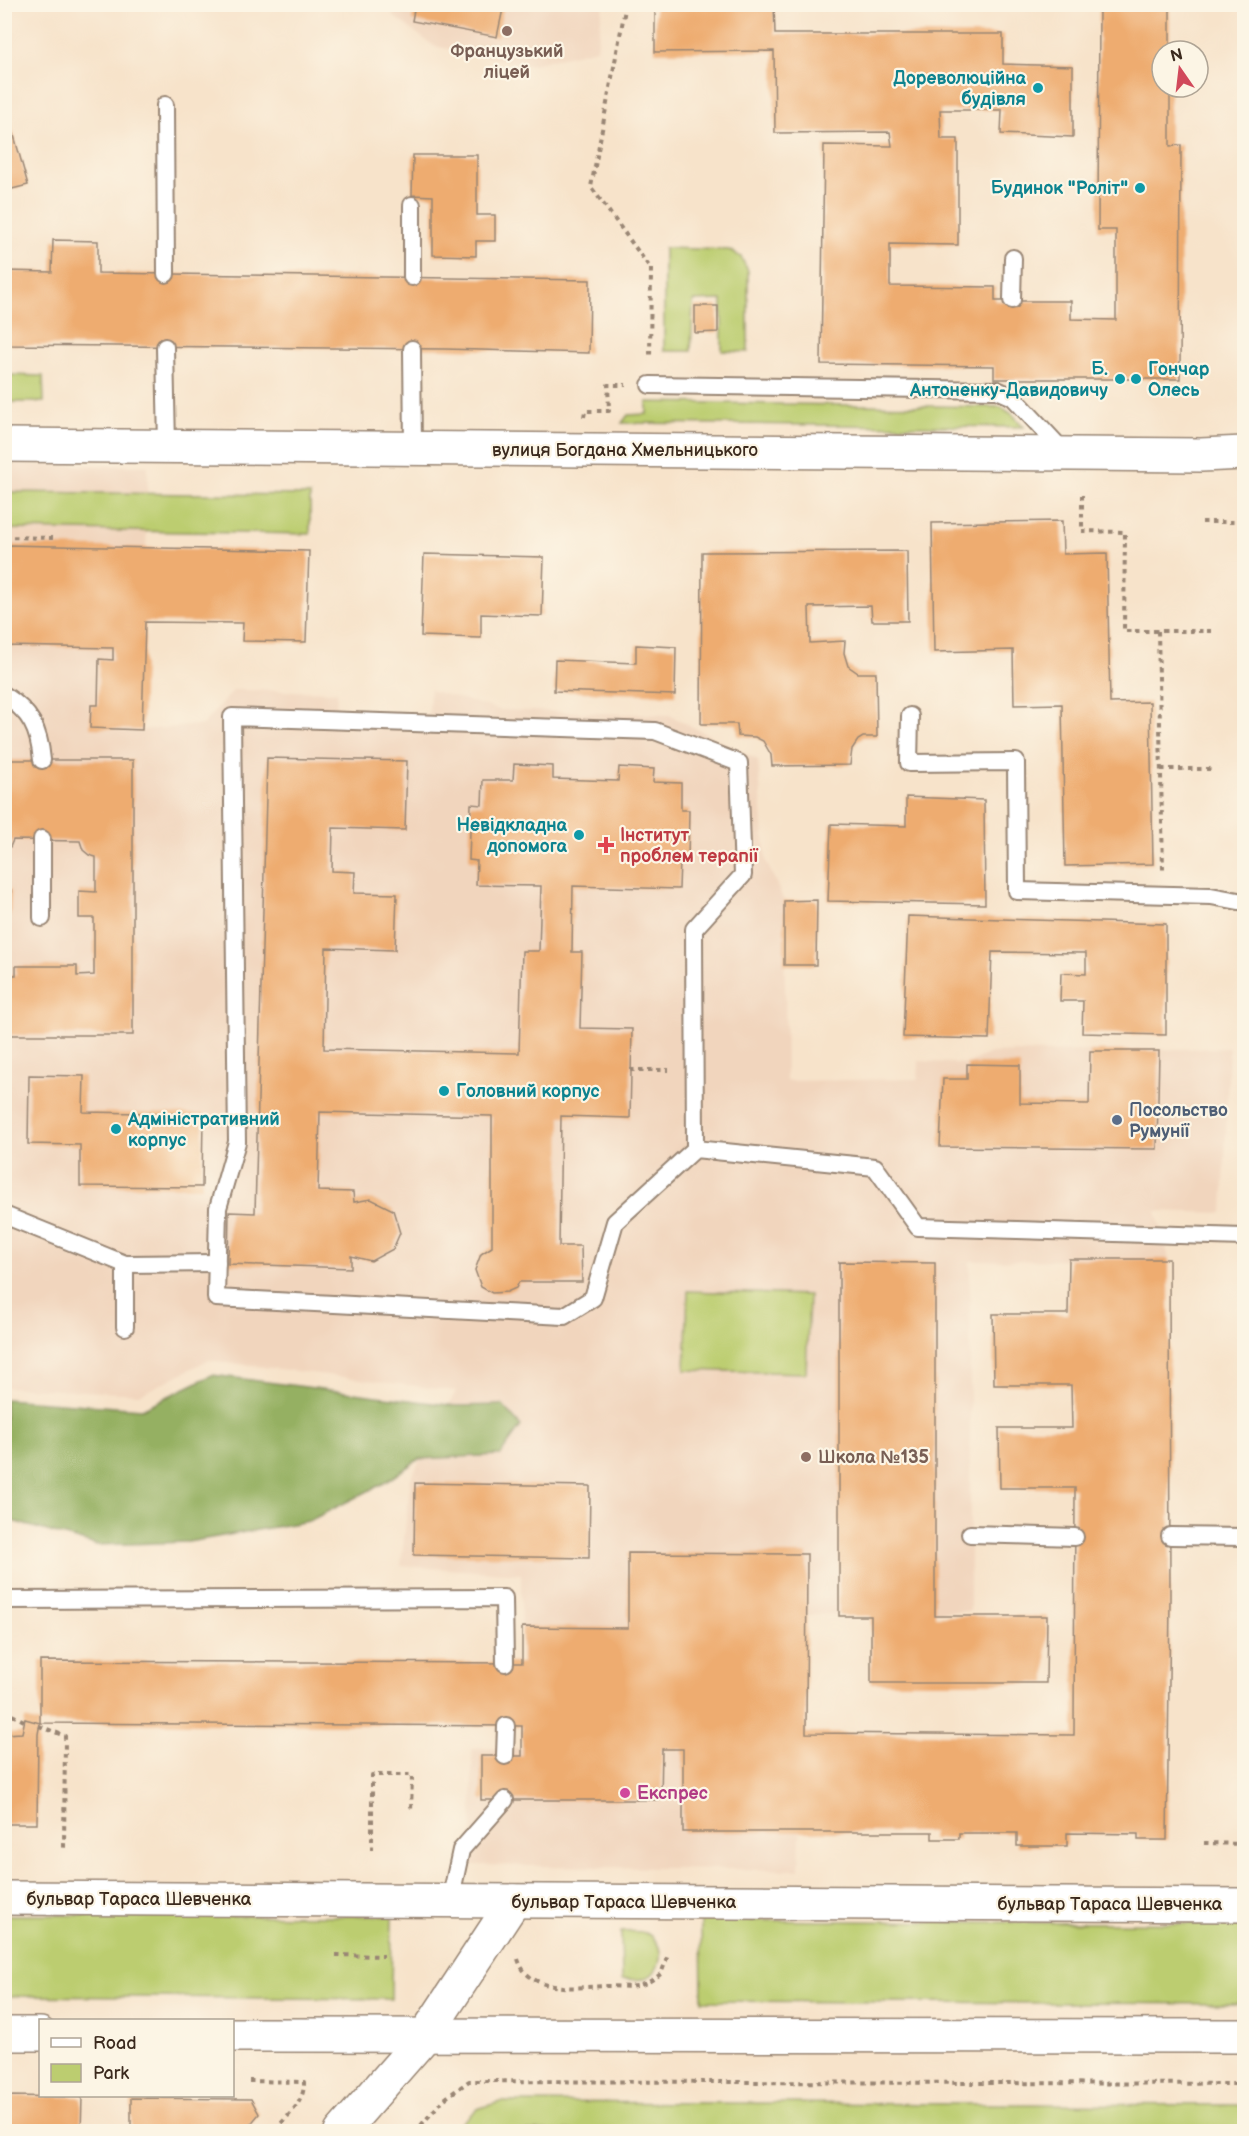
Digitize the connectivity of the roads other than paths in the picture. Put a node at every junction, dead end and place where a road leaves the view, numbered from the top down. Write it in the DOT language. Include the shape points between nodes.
graph roads {
  1 [pos="165,105"];
  2 [pos="412,205"];
  3 [pos="1013,258"];
  4 [pos="166,274"];
  5 [pos="412,277"];
  6 [pos="1012,300"];
  7 [pos="165,347"];
  8 [pos="412,349"];
  9 [pos="1013,379"];
  10 [pos="650,385"];
  11 [pos="1013,397"];
  12 [pos="4,445"];
  13 [pos="167,446"];
  14 [pos="412,448"];
  15 [pos="1245,453"];
  16 [pos="1066,454"];
  17 [pos="4,695"];
  18 [pos="910,716"];
  19 [pos="42,760"];
  20 [pos="42,839"];
  21 [pos="1245,902"];
  22 [pos="42,918"];
  23 [pos="695,1149"];
  24 [pos="4,1215"];
  25 [pos="1245,1237"];
  26 [pos="217,1263"];
  27 [pos="124,1264"];
  28 [pos="125,1327"];
  29 [pos="970,1534"];
  30 [pos="1170,1536"];
  31 [pos="1245,1536"];
  32 [pos="1075,1537"];
  33 [pos="4,1600"];
  34 [pos="505,1663"];
  35 [pos="506,1726"];
  36 [pos="506,1756"];
  37 [pos="506,1800"];
  38 [pos="4,1898"];
  39 [pos="450,1901"];
  40 [pos="514,1901"];
  41 [pos="1245,1905"];
  42 [pos="4,2034"];
  43 [pos="39,2034"];
  44 [pos="234,2035"];
  45 [pos="425,2036"];
  46 [pos="1245,2036"];
  47 [pos="341,2132"];
  1 -- 4 [label="lane"];
  2 -- 5 [label="lane"];
  3 -- 6 [label="lane"];
  7 -- 13 [label="lane"];
  8 -- 14 [label="lane"];
  9 -- 11 [label="lane"];
  10 -- 11 [label="lane" via="997,390"];
  11 -- 16 [label="lane"];
  12 -- 13 [label="main road, вулиця Богдана Хмельницького"];
  13 -- 14 [label="main road, вулиця Богдана Хмельницького"];
  14 -- 16 [label="main road, вулиця Богдана Хмельницького"];
  15 -- 16 [label="main road, вулиця Богдана Хмельницького"];
  17 -- 19 [label="lane" via="30,716 40,738"];
  18 -- 21 [label="lane" via="909,763 1016,762 1017,891 1211,896"];
  20 -- 22 [label="lane"];
  23 -- 25 [label="lane" via="875,1167 918,1227"];
  23 -- 26 [label="lane" via="615,1222 593,1298 564,1316 216,1298"];
  23 -- 26 [label="lane" via="694,929 743,875 739,763 654,731 231,717 237,1142 218,1208"];
  24 -- 27 [label="lane"];
  26 -- 27 [label="lane"];
  27 -- 28 [label="lane"];
  29 -- 32 [label="lane"];
  30 -- 31 [label="lane"];
  33 -- 34 [label="lane" via="504,1598"];
  35 -- 36 [label="lane"];
  37 -- 39 [label="lane" via="461,1850"];
  38 -- 39 [label="main road, бульвар Тараса Шевченка"];
  39 -- 40 [label="main road, бульвар Тараса Шевченка"];
  40 -- 41 [label="main road, бульвар Тараса Шевченка"];
  40 -- 45 [label="main road"];
  42 -- 43 [label="main road"];
  44 -- 45 [label="main road"];
  45 -- 46 [label="main road"];
  45 -- 47 [label="main road"];
}
